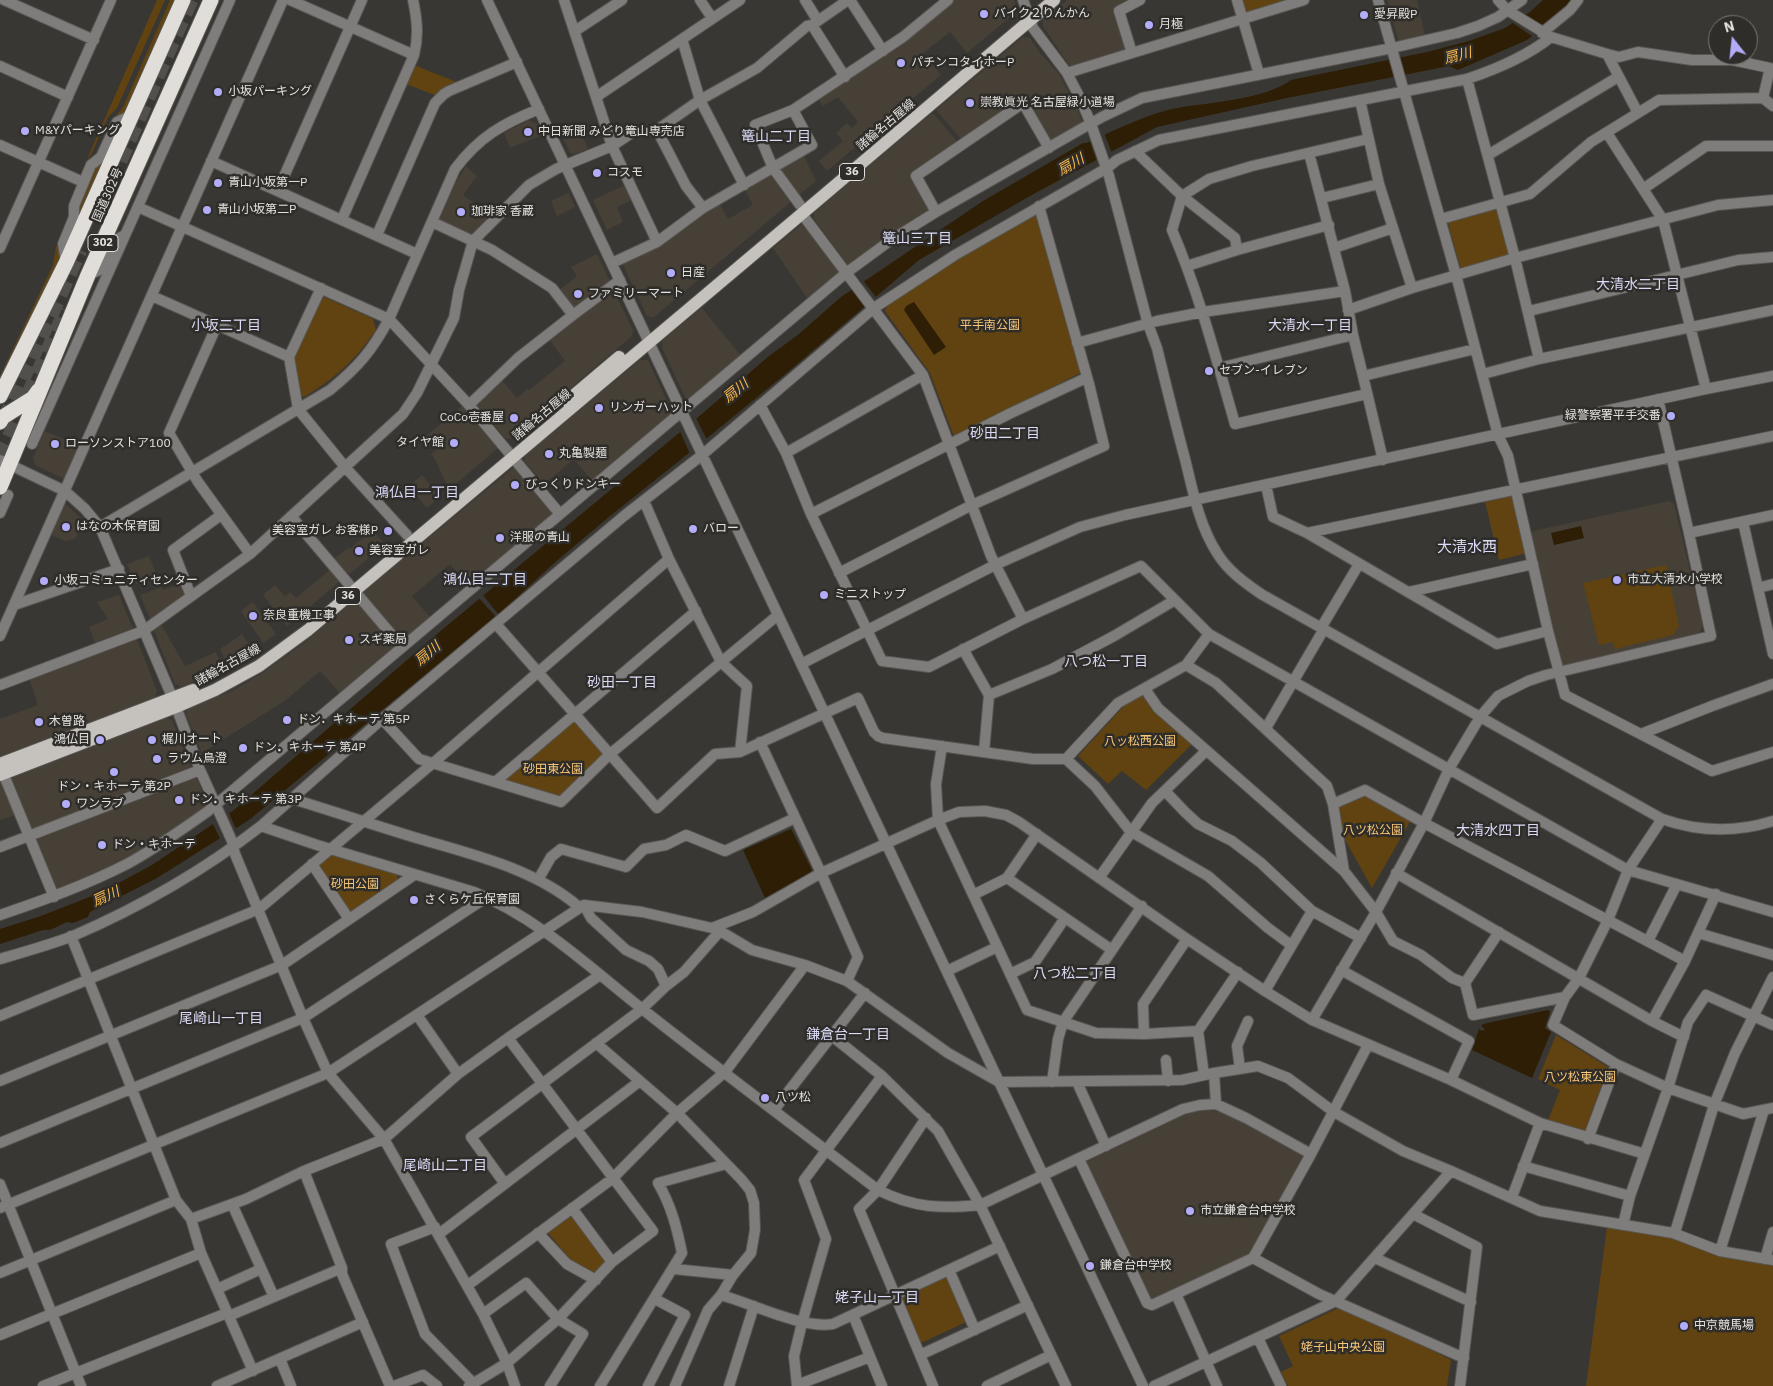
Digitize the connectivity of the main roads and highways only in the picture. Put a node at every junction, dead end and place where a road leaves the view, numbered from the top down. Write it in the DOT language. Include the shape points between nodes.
graph roads {
  1 [pos="183,0"];
  2 [pos="211,0"];
  3 [pos="1044,0"];
  4 [pos="1054,0"];
  5 [pos="1029,17"];
  6 [pos="42,386"];
  7 [pos="0,396"];
  8 [pos="0,422"];
  9 [pos="511,454"];
  10 [pos="4,465"];
  11 [pos="4,491"];
  12 [pos="352,587"];
  13 [pos="1,771"];
  1 -- 7 [label="highway, 国道302号 / 302" via="66,263"];
  2 -- 6 [label="highway, 国道302号 / 302"];
  3 -- 5 [label="main road, 諸輪名古屋線 / 36"];
  4 -- 5 [label="main road, 諸輪名古屋線 / 36"];
  5 -- 9 [label="main road, 諸輪名古屋線 / 36"];
  6 -- 8 [label="highway" via="33,398"];
  6 -- 10 [label="highway, 国道302号 / 302"];
  9 -- 12 [label="main road, 諸輪名古屋線 / 36"];
  9 -- 12 [label="main road, 諸輪名古屋線 / 36" via="407,535"];
  10 -- 11 [label="highway, 国道302号 / 302"];
  12 -- 13 [label="main road, 諸輪名古屋線 / 36" via="308,630 259,666 221,687"];
}
